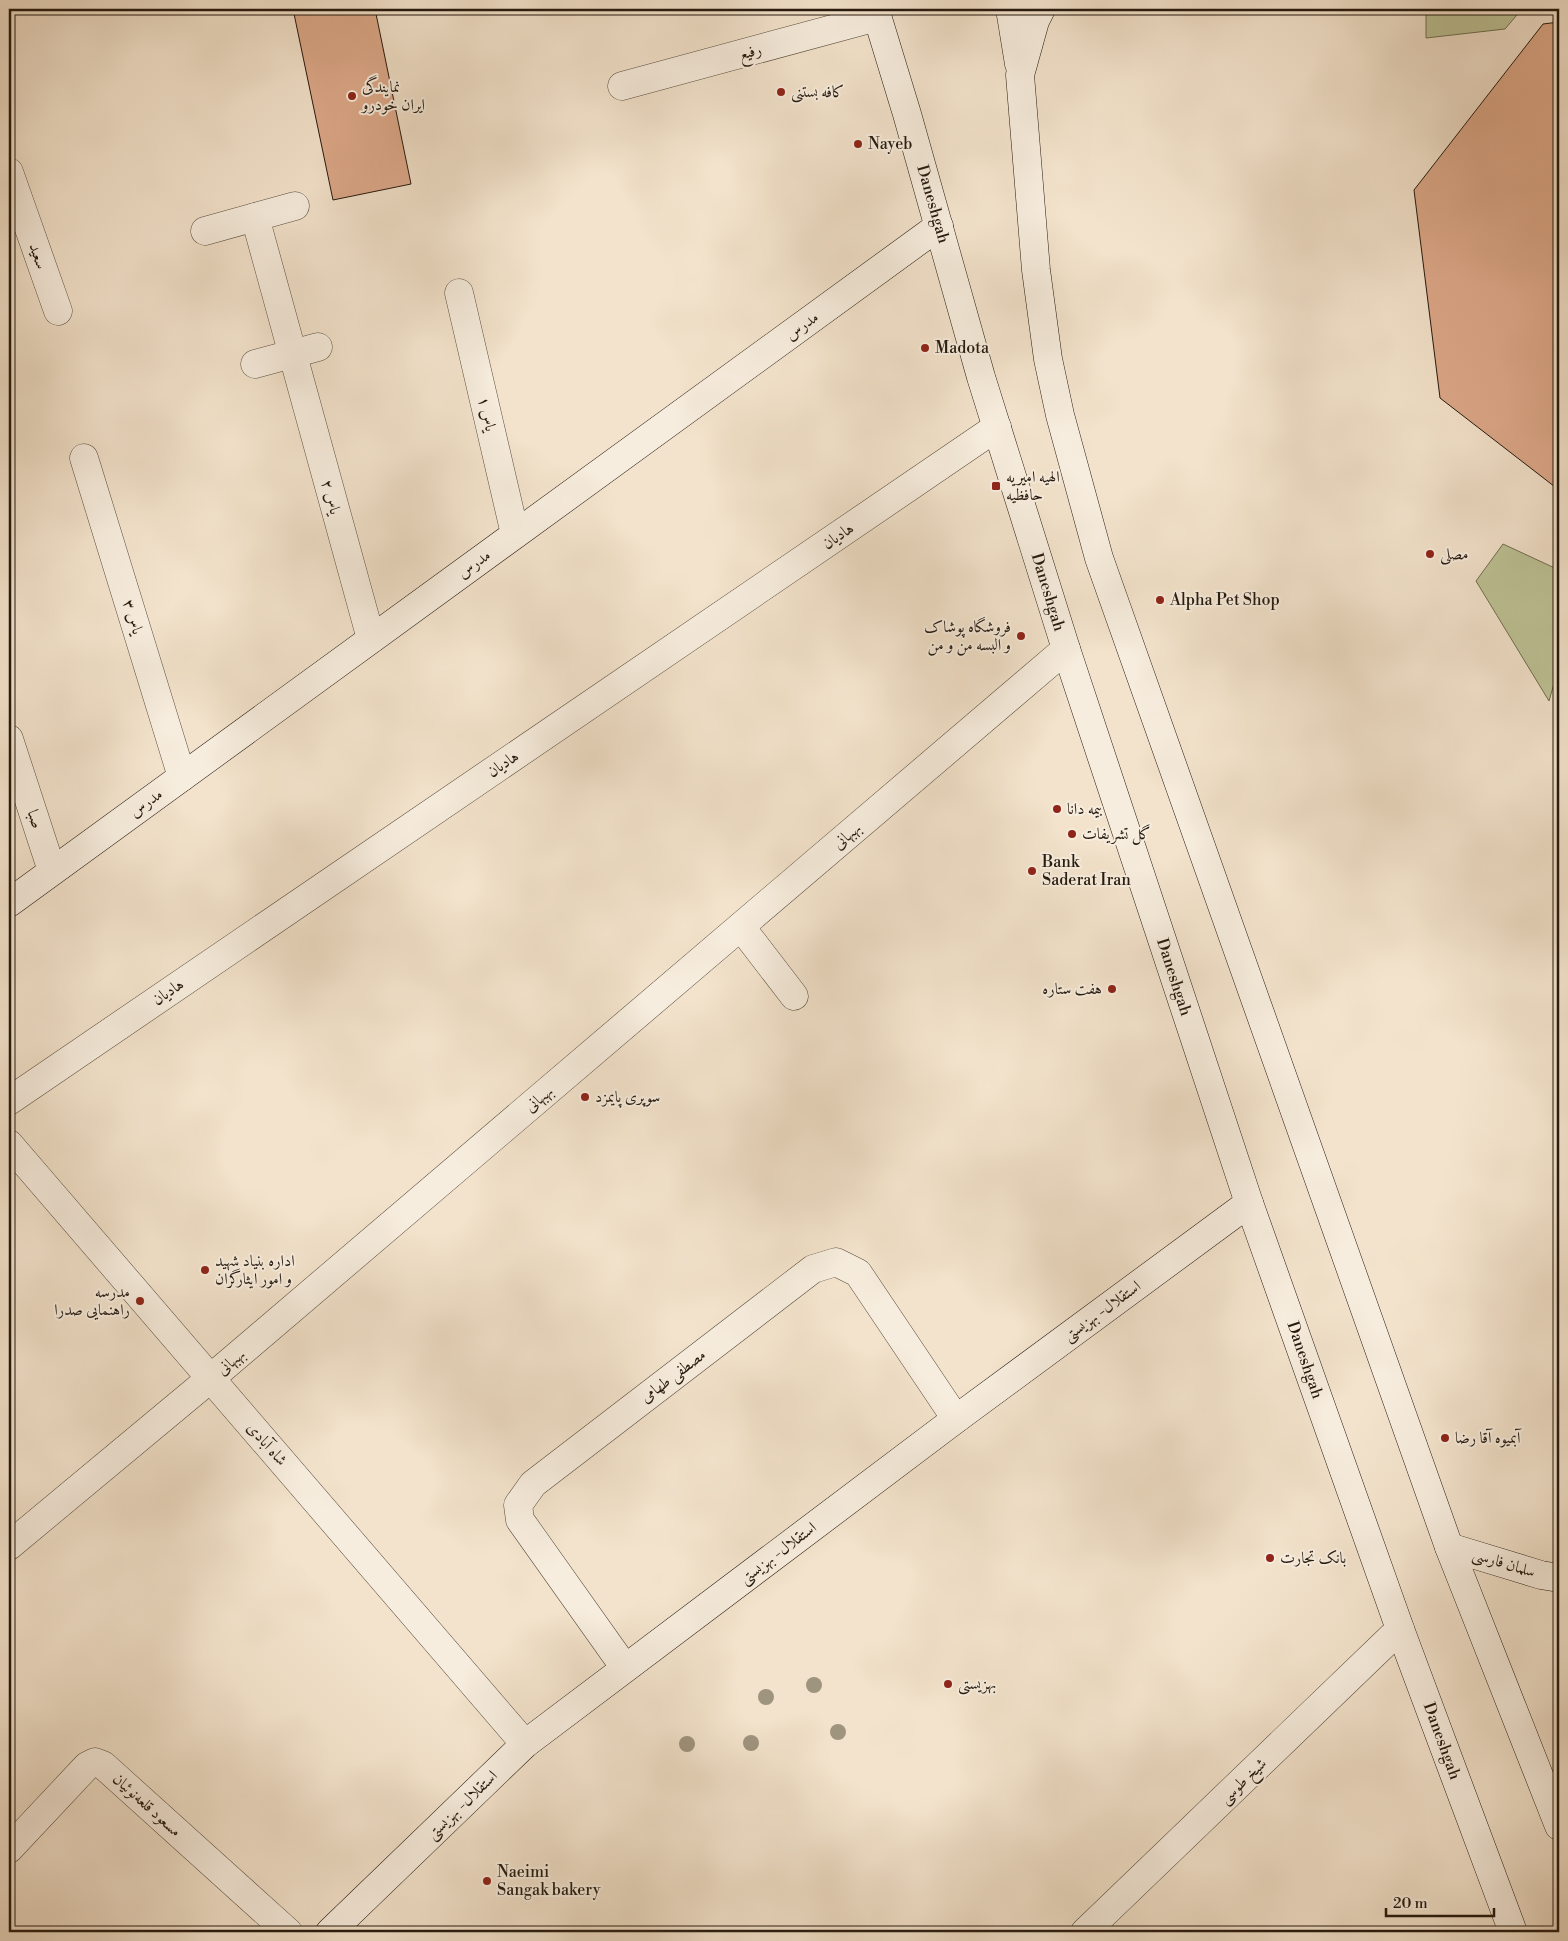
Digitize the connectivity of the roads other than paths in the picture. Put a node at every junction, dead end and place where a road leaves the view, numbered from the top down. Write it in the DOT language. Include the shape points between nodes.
graph roads {
  1 [pos="1010,9"];
  2 [pos="1040,9"];
  3 [pos="876,13"];
  4 [pos="1020,75"];
  5 [pos="622,86"];
  6 [pos="9,172"];
  7 [pos="294,206"];
  8 [pos="255,217"];
  9 [pos="939,226"];
  10 [pos="205,231"];
  11 [pos="460,293"];
  12 [pos="58,311"];
  13 [pos="318,347"];
  14 [pos="292,354"];
  15 [pos="255,364"];
  16 [pos="997,427"];
  17 [pos="84,458"];
  18 [pos="514,534"];
  19 [pos="370,639"];
  20 [pos="1066,649"];
  21 [pos="9,739"];
  22 [pos="182,776"];
  23 [pos="52,871"];
  24 [pos="9,902"];
  25 [pos="740,927"];
  26 [pos="794,996"];
  27 [pos="9,1101"];
  28 [pos="9,1144"];
  29 [pos="1249,1203"];
  30 [pos="212,1378"];
  31 [pos="956,1419"];
  32 [pos="9,1546"];
  33 [pos="1449,1547"];
  34 [pos="1559,1578"];
  35 [pos="1400,1629"];
  36 [pos="625,1668"];
  37 [pos="525,1744"];
  38 [pos="1559,1826"];
  39 [pos="9,1849"];
  40 [pos="288,1932"];
  41 [pos="330,1932"];
  42 [pos="1086,1932"];
  43 [pos="1512,1932"];
  1 -- 4 [label="street"];
  2 -- 4 [label="street"];
  3 -- 5 [label="street, رفیع"];
  3 -- 9 [label="street, Daneshgah"];
  4 -- 33 [label="street" via="1036,270 1048,359 1099,558"];
  6 -- 12 [label="street, سعید"];
  7 -- 8 [label="street"];
  8 -- 10 [label="street"];
  8 -- 14 [label="street, یاس ۲"];
  9 -- 16 [label="street, Daneshgah"];
  9 -- 18 [label="street, مدرس"];
  11 -- 18 [label="street, یاس ۱"];
  13 -- 14 [label="street"];
  14 -- 15 [label="street"];
  14 -- 19 [label="street, یاس ۲"];
  16 -- 20 [label="street, Daneshgah"];
  16 -- 27 [label="street, هادیان"];
  17 -- 22 [label="street, یاس ۳"];
  18 -- 19 [label="street, مدرس"];
  19 -- 22 [label="street, مدرس"];
  20 -- 25 [label="street, بهبهانی"];
  20 -- 29 [label="street, Daneshgah"];
  21 -- 23 [label="street, صبا"];
  22 -- 23 [label="street, مدرس"];
  23 -- 24 [label="street, مدرس"];
  25 -- 26 [label="street"];
  25 -- 30 [label="street, بهبهانی"];
  28 -- 30 [label="street, شاه آبادی"];
  29 -- 31 [label="street, استقلال- بهزیستی"];
  29 -- 35 [label="street, Daneshgah"];
  30 -- 32 [label="street, بهبهانی"];
  30 -- 37 [label="street, شاه آبادی"];
  31 -- 36 [label="street, استقلال- بهزیستی"];
  31 -- 36 [label="street, مصطفی طهامی" via="858,1273 836,1262 813,1269 533,1484 518,1505 520,1520"];
  33 -- 34 [label="street, سلمان فارسی"];
  33 -- 38 [label="street"];
  35 -- 42 [label="street, شیخ طوسی"];
  35 -- 43 [label="street, Daneshgah"];
  36 -- 37 [label="street, استقلال- بهزیستی"];
  37 -- 41 [label="street, استقلال- بهزیستی"];
  39 -- 40 [label="street, مسعود قلعه‌نوئیان" via="87,1766 95,1762 103,1765"];
}
